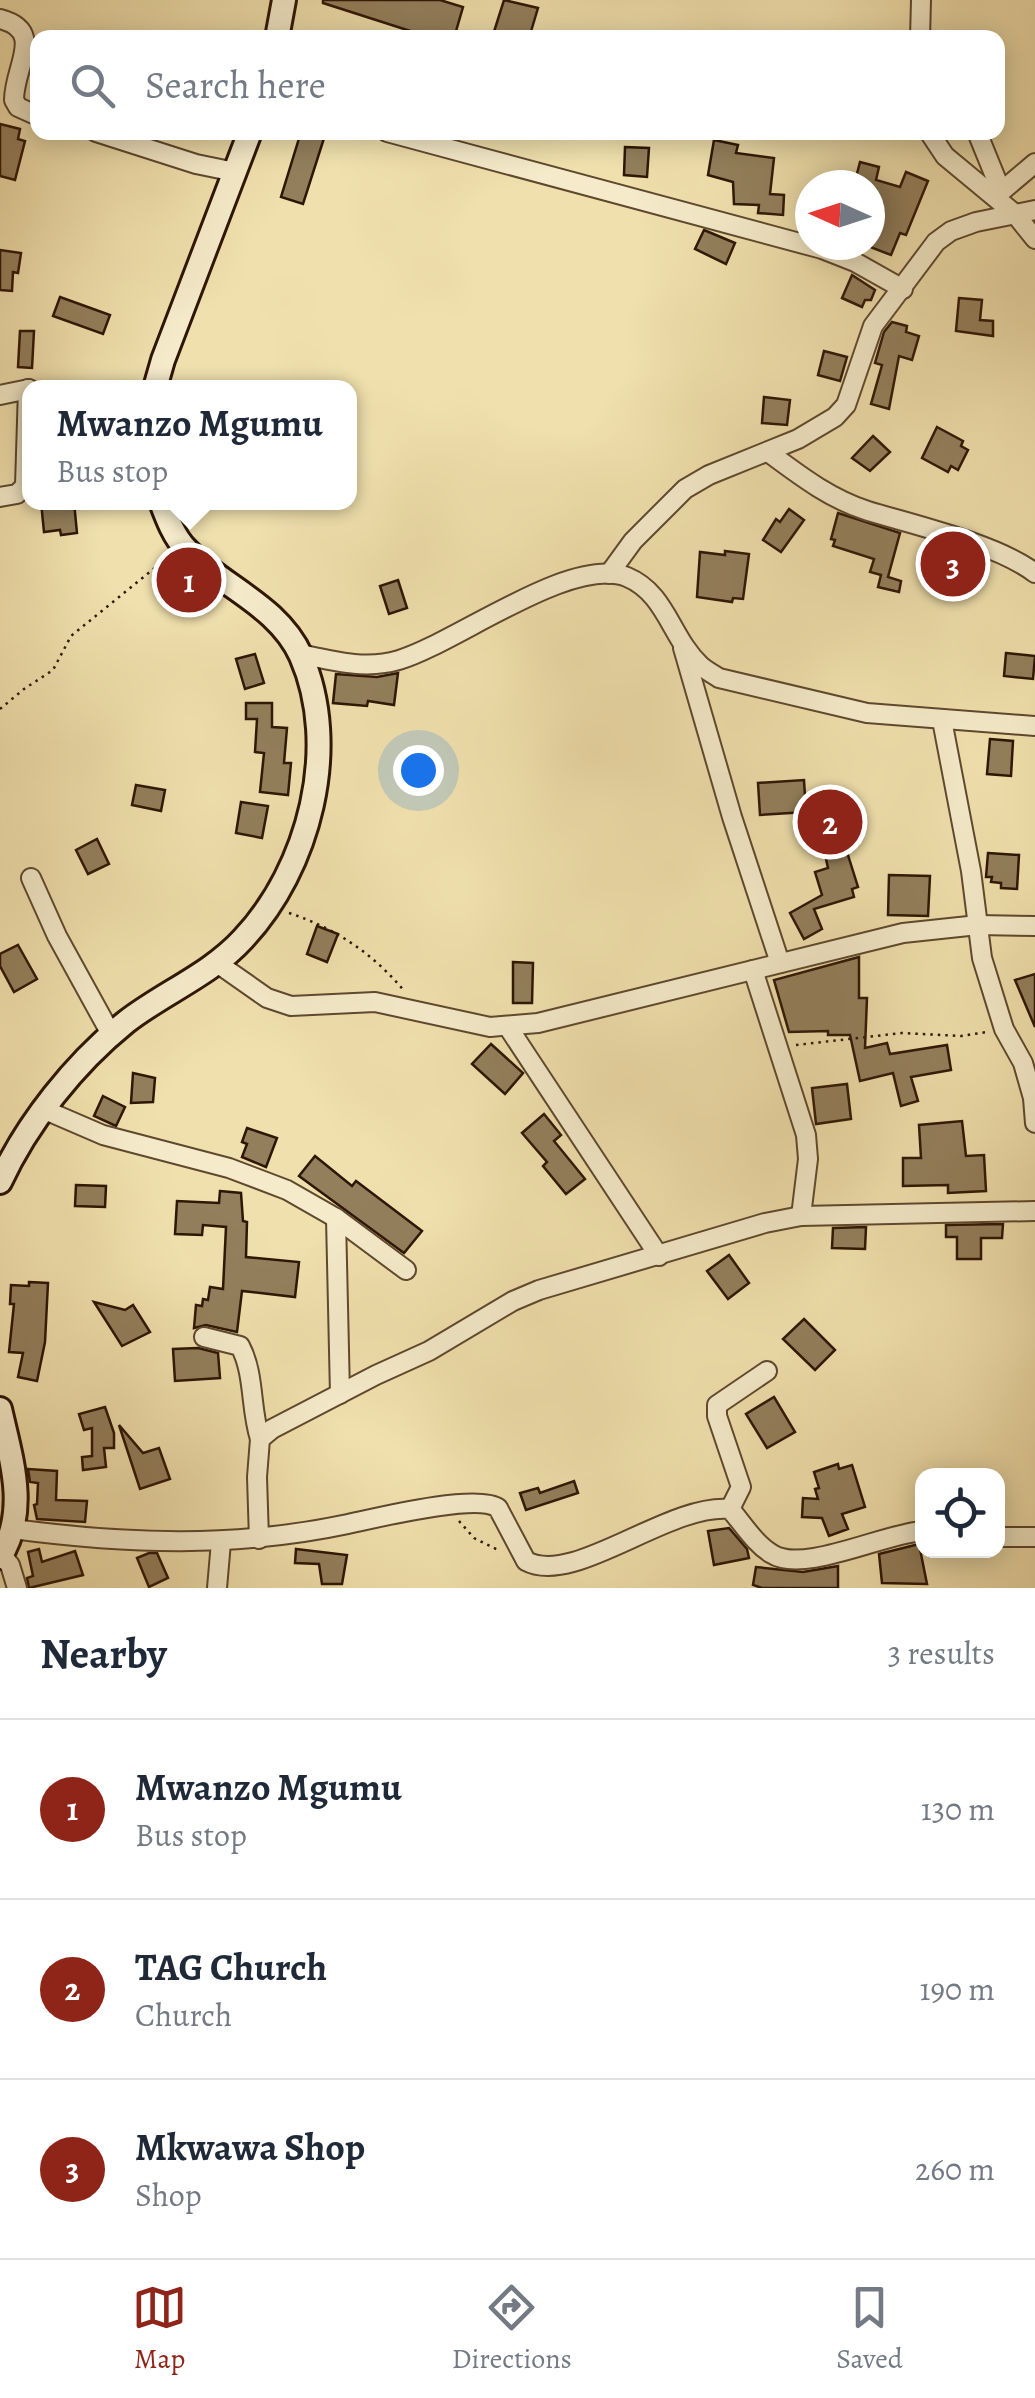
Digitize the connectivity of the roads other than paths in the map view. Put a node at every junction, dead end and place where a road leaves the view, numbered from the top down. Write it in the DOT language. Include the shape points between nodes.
graph roads {
  1 [pos="284,0"];
  2 [pos="921,0"];
  3 [pos="0,18"];
  4 [pos="278,30"];
  5 [pos="921,30"];
  6 [pos="7,100"];
  7 [pos="30,112"];
  8 [pos="121,140"];
  9 [pos="247,140"];
  10 [pos="416,140"];
  11 [pos="935,140"];
  12 [pos="980,140"];
  13 [pos="1035,163"];
  14 [pos="235,172"];
  15 [pos="999,194"];
  16 [pos="1035,210"];
  17 [pos="1015,214"];
  18 [pos="1035,239"];
  19 [pos="903,288"];
  20 [pos="158,380"];
  21 [pos="768,452"];
  22 [pos="165,510"];
  23 [pos="1035,573"];
  24 [pos="609,574"];
  25 [pos="682,643"];
  26 [pos="300,654"];
  27 [pos="942,720"];
  28 [pos="1035,726"];
  29 [pos="31,878"];
  30 [pos="978,925"];
  31 [pos="1035,926"];
  32 [pos="218,962"];
  33 [pos="780,962"];
  34 [pos="753,970"];
  35 [pos="508,1028"];
  36 [pos="112,1036"];
  37 [pos="45,1110"];
  38 [pos="1035,1123"];
  39 [pos="0,1182"];
  40 [pos="1035,1211"];
  41 [pos="801,1216"];
  42 [pos="336,1218"];
  43 [pos="658,1256"];
  44 [pos="406,1270"];
  45 [pos="204,1338"];
  46 [pos="767,1371"];
  47 [pos="340,1394"];
  48 [pos="0,1410"];
  49 [pos="260,1439"];
  50 [pos="730,1509"];
  51 [pos="13,1529"];
  52 [pos="915,1532"];
  53 [pos="1035,1537"];
  54 [pos="259,1538"];
  55 [pos="1005,1538"];
  56 [pos="221,1542"];
  57 [pos="1,1556"];
  58 [pos="17,1588"];
  59 [pos="217,1588"];
  1 -- 4 [label="street"];
  2 -- 5 [label="street"];
  3 -- 6 [label="street" via="24,30 26,41"];
  6 -- 7 [label="street"];
  8 -- 14 [label="street"];
  9 -- 14 [label="street"];
  10 -- 19 [label="street" via="822,250"];
  11 -- 15 [label="street"];
  12 -- 15 [label="street"];
  13 -- 15 [label="street"];
  14 -- 20 [label="street"];
  15 -- 17 [label="street"];
  16 -- 17 [label="street"];
  17 -- 18 [label="street"];
  17 -- 19 [label="street" via="951,230 925,253"];
  19 -- 21 [label="street" via="873,326 846,405"];
  21 -- 23 [label="street" via="837,499 953,537"];
  21 -- 24 [label="street" via="685,489"];
  22 -- 26 [label="street" via="182,546 257,602"];
  24 -- 25 [label="street" via="650,592"];
  24 -- 26 [label="street" via="547,588 398,660 348,664"];
  25 -- 27 [label="street" via="718,678 748,687 867,713"];
  25 -- 33 [label="street"];
  26 -- 32 [label="street" via="312,689 316,768 310,812 297,856 269,906"];
  27 -- 28 [label="street"];
  27 -- 30 [label="street"];
  29 -- 36 [label="street"];
  30 -- 31 [label="street"];
  30 -- 33 [label="street" via="903,933"];
  30 -- 38 [label="street" via="989,986 1023,1063"];
  32 -- 35 [label="street" via="266,998 292,1006 396,1004"];
  32 -- 36 [label="street"];
  33 -- 34 [label="street"];
  34 -- 35 [label="street"];
  34 -- 41 [label="street" via="806,1135"];
  35 -- 43 [label="street"];
  36 -- 37 [label="street"];
  37 -- 39 [label="street"];
  37 -- 42 [label="street" via="103,1136 259,1179"];
  40 -- 41 [label="street"];
  41 -- 43 [label="street"];
  42 -- 44 [label="street"];
  42 -- 47 [label="street"];
  43 -- 47 [label="street" via="513,1301"];
  45 -- 49 [label="street" via="240,1346"];
  46 -- 50 [label="street" via="717,1404 741,1487"];
  47 -- 49 [label="street"];
  48 -- 51 [label="street" via="15,1478"];
  49 -- 54 [label="street"];
  50 -- 52 [label="street" via="774,1556 794,1562"];
  50 -- 54 [label="street" via="694,1510 596,1554 534,1566 490,1502"];
  51 -- 56 [label="street" via="142,1543"];
  51 -- 57 [label="street"];
  53 -- 55 [label="street"];
  54 -- 56 [label="street"];
  56 -- 59 [label="street"];
  57 -- 58 [label="street"];
}
